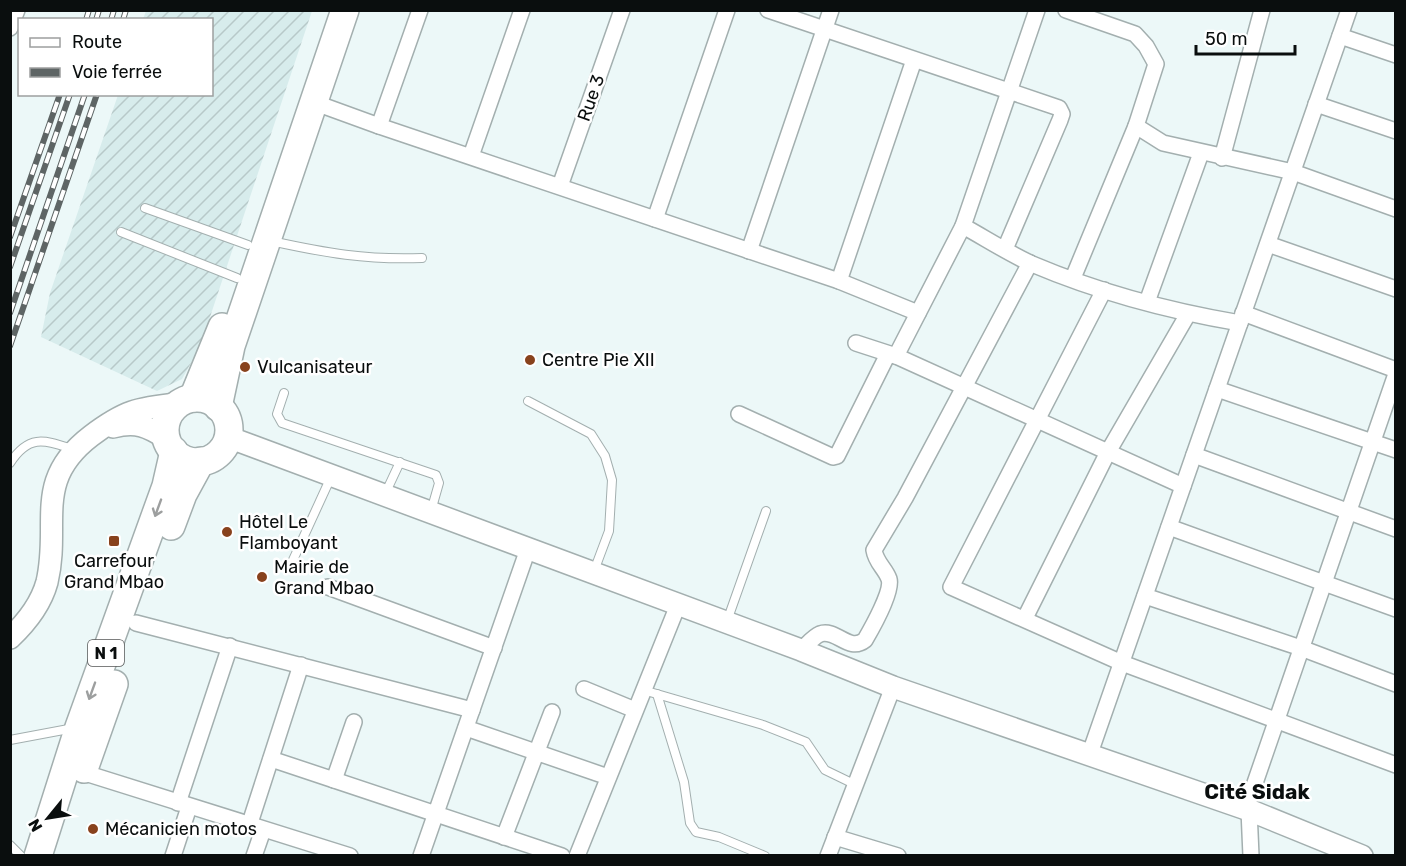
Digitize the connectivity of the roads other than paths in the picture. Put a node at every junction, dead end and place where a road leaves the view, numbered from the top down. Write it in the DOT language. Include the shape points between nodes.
graph roads {
  1 [pos="17,10"];
  2 [pos="329,10"];
  3 [pos="345,10"];
  4 [pos="420,10"];
  5 [pos="522,10"];
  6 [pos="622,10"];
  7 [pos="727,10"];
  8 [pos="768,10"];
  9 [pos="831,10"];
  10 [pos="1037,10"];
  11 [pos="1065,10"];
  12 [pos="1262,10"];
  13 [pos="1349,10"];
  14 [pos="10,28"];
  15 [pos="825,30"];
  16 [pos="1340,36"];
  17 [pos="1395,55"];
  18 [pos="914,60"];
  19 [pos="1009,92"];
  20 [pos="313,102"];
  21 [pos="1316,104"];
  22 [pos="379,126"];
  23 [pos="1136,126"];
  24 [pos="1395,131"];
  25 [pos="1201,153"];
  26 [pos="471,156"];
  27 [pos="1222,158"];
  28 [pos="1293,172"];
  29 [pos="560,186"];
  30 [pos="144,208"];
  31 [pos="1395,208"];
  32 [pos="655,219"];
  33 [pos="963,226"];
  34 [pos="122,232"];
  35 [pos="257,242"];
  36 [pos="1268,244"];
  37 [pos="1005,249"];
  38 [pos="749,251"];
  39 [pos="422,258"];
  40 [pos="1030,263"];
  41 [pos="237,278"];
  42 [pos="1073,278"];
  43 [pos="839,281"];
  44 [pos="1395,289"];
  45 [pos="1104,290"];
  46 [pos="1147,302"];
  47 [pos="918,313"];
  48 [pos="1188,314"];
  49 [pos="1242,318"];
  50 [pos="856,343"];
  51 [pos="892,355"];
  52 [pos="1394,367"];
  53 [pos="963,387"];
  54 [pos="1217,389"];
  55 [pos="284,393"];
  56 [pos="185,401"];
  57 [pos="528,401"];
  58 [pos="218,407"];
  59 [pos="739,414"];
  60 [pos="1035,419"];
  61 [pos="98,431"];
  62 [pos="228,437"];
  63 [pos="1372,442"];
  64 [pos="170,445"];
  65 [pos="74,449"];
  66 [pos="1395,450"];
  67 [pos="1108,452"];
  68 [pos="1194,455"];
  69 [pos="201,461"];
  70 [pos="400,462"];
  71 [pos="10,463"];
  72 [pos="332,476"];
  73 [pos="1183,486"];
  74 [pos="384,495"];
  75 [pos="766,511"];
  76 [pos="430,512"];
  77 [pos="1348,512"];
  78 [pos="1169,527"];
  79 [pos="1395,529"];
  80 [pos="528,549"];
  81 [pos="294,560"];
  82 [pos="594,573"];
  83 [pos="1323,583"];
  84 [pos="328,587"];
  85 [pos="1145,596"];
  86 [pos="678,605"];
  87 [pos="1395,609"];
  88 [pos="1024,618"];
  89 [pos="726,622"];
  90 [pos="136,623"];
  91 [pos="10,638"];
  92 [pos="230,646"];
  93 [pos="494,648"];
  94 [pos="1301,648"];
  95 [pos="801,650"];
  96 [pos="1122,663"];
  97 [pos="301,665"];
  98 [pos="1395,684"];
  99 [pos="893,687"];
  100 [pos="584,689"];
  101 [pos="650,692"];
  102 [pos="472,710"];
  103 [pos="635,710"];
  104 [pos="552,712"];
  105 [pos="1276,720"];
  106 [pos="354,722"];
  107 [pos="79,727"];
  108 [pos="466,728"];
  109 [pos="10,740"];
  110 [pos="537,752"];
  111 [pos="1089,756"];
  112 [pos="270,759"];
  113 [pos="1395,765"];
  114 [pos="82,772"];
  115 [pos="608,777"];
  116 [pos="334,780"];
  117 [pos="856,785"];
  118 [pos="183,805"];
  119 [pos="1247,809"];
  120 [pos="435,814"];
  121 [pos="256,828"];
  122 [pos="504,837"];
  123 [pos="836,837"];
  124 [pos="10,845"];
  125 [pos="340,854"];
  126 [pos="21,855"];
  127 [pos="38,855"];
  128 [pos="54,855"];
  129 [pos="173,855"];
  130 [pos="254,855"];
  131 [pos="421,855"];
  132 [pos="562,855"];
  133 [pos="577,855"];
  134 [pos="765,855"];
  135 [pos="828,855"];
  136 [pos="898,855"];
  137 [pos="1251,855"];
  138 [pos="1362,855"];
  1 -- 14 [label="street"];
  2 -- 35 [label="highway, N 1"];
  3 -- 20 [label="highway, N 1"];
  4 -- 22 [label="street"];
  5 -- 26 [label="street"];
  6 -- 29 [label="street, Rue 3"];
  7 -- 32 [label="street"];
  8 -- 15 [label="street"];
  9 -- 15 [label="street"];
  10 -- 19 [label="street"];
  11 -- 23 [label="street" via="1135,34 1146,46 1156,64"];
  12 -- 27 [label="street"];
  13 -- 16 [label="street"];
  15 -- 18 [label="street"];
  15 -- 38 [label="street"];
  16 -- 17 [label="street"];
  16 -- 21 [label="street"];
  18 -- 19 [label="street"];
  18 -- 43 [label="street"];
  19 -- 33 [label="street"];
  19 -- 37 [label="street" via="1059,108 1062,114"];
  20 -- 22 [label="street"];
  20 -- 35 [label="highway, N 1"];
  21 -- 24 [label="street"];
  21 -- 28 [label="street"];
  22 -- 26 [label="street"];
  23 -- 25 [label="street" via="1163,143"];
  23 -- 42 [label="street"];
  25 -- 27 [label="street"];
  25 -- 46 [label="street"];
  26 -- 29 [label="street"];
  27 -- 28 [label="street"];
  28 -- 31 [label="street"];
  28 -- 36 [label="street"];
  29 -- 32 [label="street"];
  30 -- 35 [label="lane"];
  32 -- 38 [label="street"];
  33 -- 37 [label="street"];
  33 -- 47 [label="street"];
  34 -- 41 [label="lane"];
  35 -- 39 [label="lane" via="374,260"];
  35 -- 41 [label="highway, N 1"];
  35 -- 58 [label="highway, N 1"];
  36 -- 44 [label="street"];
  36 -- 49 [label="street"];
  37 -- 40 [label="street"];
  38 -- 43 [label="street"];
  40 -- 42 [label="street"];
  40 -- 53 [label="street"];
  41 -- 56 [label="highway, N 1" via="219,338"];
  42 -- 45 [label="street"];
  43 -- 47 [label="street"];
  45 -- 46 [label="street"];
  45 -- 60 [label="street"];
  46 -- 48 [label="street"];
  47 -- 51 [label="street"];
  48 -- 49 [label="street"];
  48 -- 67 [label="street"];
  49 -- 52 [label="street"];
  49 -- 54 [label="street"];
  50 -- 51 [label="street"];
  51 -- 53 [label="street"];
  51 -- 59 [label="street" via="833,458"];
  52 -- 63 [label="street"];
  53 -- 60 [label="street"];
  53 -- 95 [label="street" via="874,550 889,579 889,590 865,640 852,644 826,633"];
  54 -- 63 [label="street"];
  54 -- 68 [label="street"];
  55 -- 70 [label="lane" via="277,414 282,423"];
  56 -- 58 [label="highway" via="208,400"];
  56 -- 61 [label="street" via="126,413"];
  56 -- 64 [label="highway, N 1" via="167,419"];
  57 -- 82 [label="lane" via="591,434 604,456 612,480 609,531"];
  58 -- 62 [label="highway" via="228,422"];
  60 -- 67 [label="street"];
  60 -- 88 [label="street" via="951,587"];
  61 -- 64 [label="street" via="134,423 146,425"];
  61 -- 65 [label="street"];
  62 -- 69 [label="highway, N 1" via="216,456"];
  62 -- 72 [label="street"];
  63 -- 66 [label="street"];
  63 -- 77 [label="street"];
  64 -- 69 [label="highway" via="186,460"];
  64 -- 107 [label="highway, N 1, one-way" via="166,486"];
  65 -- 71 [label="lane" via="45,440 28,443"];
  65 -- 91 [label="street" via="64,462 52,497 47,582 27,623"];
  67 -- 73 [label="street"];
  67 -- 88 [label="street"];
  68 -- 73 [label="street"];
  68 -- 77 [label="street"];
  69 -- 90 [label="highway, N 1" via="183,494"];
  70 -- 74 [label="lane"];
  70 -- 76 [label="lane" via="436,475 439,483"];
  72 -- 74 [label="street"];
  72 -- 81 [label="lane"];
  73 -- 78 [label="street"];
  74 -- 76 [label="street"];
  75 -- 89 [label="lane"];
  76 -- 80 [label="street"];
  77 -- 79 [label="street"];
  77 -- 83 [label="street"];
  78 -- 83 [label="street"];
  78 -- 85 [label="street"];
  80 -- 82 [label="street"];
  80 -- 93 [label="street"];
  82 -- 86 [label="street"];
  83 -- 87 [label="street"];
  83 -- 94 [label="street"];
  84 -- 93 [label="street"];
  85 -- 94 [label="street"];
  85 -- 96 [label="street"];
  86 -- 89 [label="street"];
  86 -- 101 [label="street"];
  88 -- 96 [label="street"];
  89 -- 95 [label="street"];
  90 -- 92 [label="street"];
  90 -- 114 [label="highway, N 1"];
  92 -- 97 [label="street"];
  92 -- 118 [label="street"];
  93 -- 102 [label="street"];
  94 -- 98 [label="street"];
  94 -- 105 [label="street"];
  95 -- 99 [label="street"];
  96 -- 105 [label="street"];
  96 -- 111 [label="street"];
  97 -- 102 [label="street"];
  97 -- 112 [label="street"];
  99 -- 111 [label="street"];
  99 -- 117 [label="street"];
  100 -- 103 [label="street"];
  101 -- 103 [label="street"];
  101 -- 117 [label="lane" via="763,725 806,742 825,770"];
  101 -- 134 [label="lane" via="684,782 690,824 696,832"];
  102 -- 108 [label="street"];
  103 -- 115 [label="street"];
  104 -- 110 [label="street"];
  105 -- 113 [label="street"];
  105 -- 119 [label="street"];
  106 -- 116 [label="street"];
  107 -- 109 [label="lane"];
  107 -- 127 [label="highway, N 1"];
  108 -- 110 [label="street"];
  108 -- 120 [label="street"];
  110 -- 115 [label="street"];
  110 -- 122 [label="street"];
  111 -- 119 [label="street"];
  112 -- 116 [label="street"];
  112 -- 121 [label="street"];
  114 -- 118 [label="street"];
  114 -- 128 [label="highway, N 1"];
  115 -- 133 [label="street"];
  116 -- 120 [label="street"];
  117 -- 123 [label="street"];
  118 -- 121 [label="street"];
  118 -- 129 [label="street"];
  119 -- 137 [label="street"];
  119 -- 138 [label="street"];
  120 -- 122 [label="street"];
  120 -- 131 [label="street"];
  121 -- 125 [label="street"];
  121 -- 130 [label="street"];
  122 -- 132 [label="street"];
  123 -- 135 [label="street"];
  123 -- 136 [label="street"];
  124 -- 126 [label="lane"];
}
